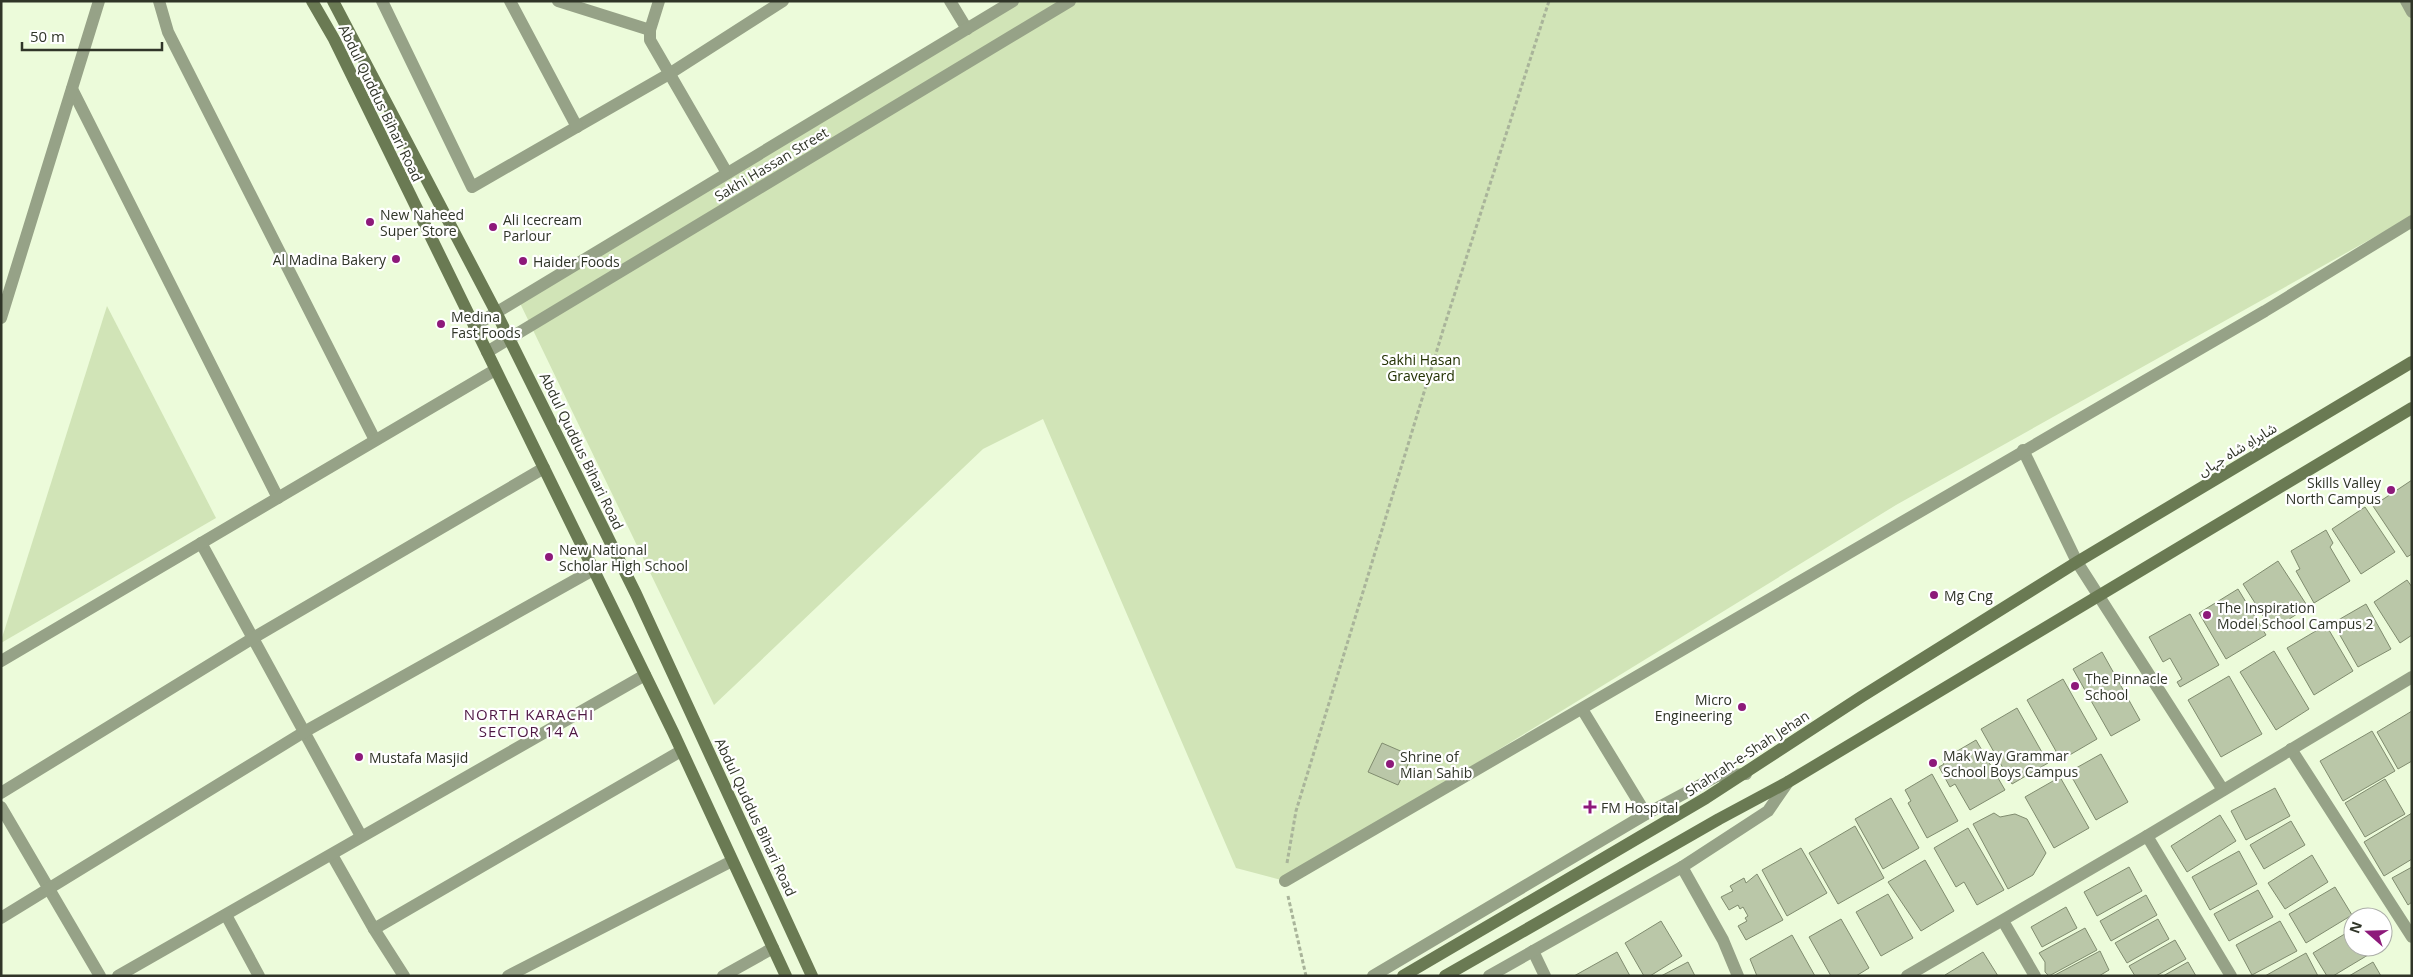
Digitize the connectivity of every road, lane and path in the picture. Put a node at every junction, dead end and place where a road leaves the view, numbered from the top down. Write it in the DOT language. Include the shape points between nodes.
graph roads {
  1 [pos="99,1"];
  2 [pos="159,1"];
  3 [pos="312,1"];
  4 [pos="333,1"];
  5 [pos="382,1"];
  6 [pos="510,1"];
  7 [pos="558,1"];
  8 [pos="658,1"];
  9 [pos="783,1"];
  10 [pos="950,1"];
  11 [pos="1013,1"];
  12 [pos="1070,1"];
  13 [pos="1549,1"];
  14 [pos="2406,1"];
  15 [pos="2412,12"];
  16 [pos="967,29"];
  17 [pos="650,30"];
  18 [pos="669,74"];
  19 [pos="72,89"];
  20 [pos="577,127"];
  21 [pos="727,173"];
  22 [pos="2412,221"];
  23 [pos="496,312"];
  24 [pos="1,318"];
  25 [pos="474,326"];
  26 [pos="509,339"];
  27 [pos="487,352"];
  28 [pos="2412,362"];
  29 [pos="495,370"];
  30 [pos="2412,408"];
  31 [pos="375,440"];
  32 [pos="2023,450"];
  33 [pos="544,468"];
  34 [pos="278,498"];
  35 [pos="201,543"];
  36 [pos="2077,562"];
  37 [pos="593,570"];
  38 [pos="2097,596"];
  39 [pos="253,638"];
  40 [pos="1,661"];
  41 [pos="645,675"];
  42 [pos="2412,677"];
  43 [pos="1582,709"];
  44 [pos="304,732"];
  45 [pos="681,750"];
  46 [pos="2290,750"];
  47 [pos="1747,774"];
  48 [pos="1788,782"];
  49 [pos="2223,790"];
  50 [pos="1,793"];
  51 [pos="1,807"];
  52 [pos="1646,814"];
  53 [pos="362,836"];
  54 [pos="2147,836"];
  55 [pos="332,855"];
  56 [pos="732,861"];
  57 [pos="1682,867"];
  58 [pos="1285,881"];
  59 [pos="48,888"];
  60 [pos="226,915"];
  61 [pos="1,918"];
  62 [pos="2002,921"];
  63 [pos="374,929"];
  64 [pos="2412,937"];
  65 [pos="773,948"];
  66 [pos="1533,951"];
  67 [pos="125,974"];
  68 [pos="100,976"];
  69 [pos="259,976"];
  70 [pos="404,976"];
  71 [pos="508,976"];
  72 [pos="723,976"];
  73 [pos="786,976"];
  74 [pos="812,976"];
  75 [pos="1306,976"];
  76 [pos="1373,976"];
  77 [pos="1402,976"];
  78 [pos="1445,976"];
  79 [pos="1489,976"];
  80 [pos="1545,976"];
  81 [pos="1738,976"];
  82 [pos="1908,976"];
  83 [pos="2034,976"];
  84 [pos="2232,976"];
  1 -- 19 [label="street"];
  2 -- 31 [label="street" via="168,32"];
  3 -- 25 [label="main road, Abdul Quddus Bihari Road" via="334,39"];
  4 -- 23 [label="main road, Abdul Quddus Bihari Road"];
  5 -- 20 [label="street" via="472,187"];
  6 -- 20 [label="street"];
  7 -- 17 [label="street"];
  8 -- 17 [label="street"];
  9 -- 18 [label="street"];
  10 -- 16 [label="street"];
  11 -- 16 [label="street, Sakhi Hassan Street"];
  12 -- 26 [label="street, Sakhi Hassan Street"];
  13 -- 58 [label="path" via="1444,327 1296,811"];
  14 -- 15 [label="street"];
  16 -- 21 [label="street, Sakhi Hassan Street"];
  17 -- 18 [label="street" via="650,40"];
  18 -- 20 [label="street"];
  18 -- 21 [label="street"];
  19 -- 24 [label="street"];
  19 -- 34 [label="street"];
  21 -- 23 [label="street, Sakhi Hassan Street"];
  22 -- 32 [label="street" via="2265,311"];
  23 -- 25 [label="street, Sakhi Hassan Street"];
  23 -- 26 [label="main road, Abdul Quddus Bihari Road"];
  25 -- 27 [label="main road, Abdul Quddus Bihari Road"];
  26 -- 27 [label="street, Sakhi Hassan Street"];
  26 -- 74 [label="main road, Abdul Quddus Bihari Road" via="636,594"];
  27 -- 29 [label="main road, Abdul Quddus Bihari Road"];
  28 -- 36 [label="main road, شاہراہِ شاہ جہاں"];
  29 -- 31 [label="street"];
  29 -- 33 [label="main road, Abdul Quddus Bihari Road"];
  30 -- 38 [label="main road"];
  31 -- 34 [label="street"];
  32 -- 36 [label="street"];
  32 -- 43 [label="street"];
  33 -- 37 [label="main road, Abdul Quddus Bihari Road"];
  33 -- 39 [label="street"];
  34 -- 35 [label="street"];
  35 -- 39 [label="street"];
  35 -- 40 [label="street"];
  36 -- 38 [label="street"];
  36 -- 47 [label="main road, Shahrah-e-Shah Jehan" via="1861,697"];
  37 -- 41 [label="main road, Abdul Quddus Bihari Road"];
  37 -- 44 [label="street"];
  38 -- 48 [label="main road"];
  38 -- 49 [label="street"];
  39 -- 44 [label="street"];
  39 -- 50 [label="street"];
  41 -- 45 [label="main road, Abdul Quddus Bihari Road"];
  41 -- 53 [label="street"];
  42 -- 46 [label="street"];
  43 -- 52 [label="street"];
  43 -- 58 [label="street"];
  44 -- 53 [label="street"];
  44 -- 59 [label="street"];
  45 -- 56 [label="main road, Abdul Quddus Bihari Road"];
  45 -- 63 [label="street"];
  46 -- 49 [label="street"];
  46 -- 64 [label="street"];
  47 -- 52 [label="street" via="1717,776"];
  47 -- 77 [label="main road, Shahrah-e-Shah Jehan"];
  48 -- 57 [label="street" via="1768,811"];
  48 -- 78 [label="main road"];
  49 -- 54 [label="street"];
  51 -- 59 [label="street"];
  52 -- 76 [label="street"];
  53 -- 55 [label="street"];
  54 -- 62 [label="street"];
  54 -- 84 [label="street"];
  55 -- 60 [label="street"];
  55 -- 63 [label="street"];
  56 -- 65 [label="main road, Abdul Quddus Bihari Road"];
  56 -- 71 [label="street"];
  57 -- 66 [label="street"];
  57 -- 81 [label="street" via="1723,940"];
  58 -- 75 [label="path"];
  59 -- 61 [label="street"];
  59 -- 68 [label="street"];
  60 -- 67 [label="street"];
  60 -- 69 [label="street"];
  62 -- 82 [label="street"];
  62 -- 83 [label="street"];
  63 -- 70 [label="street"];
  65 -- 72 [label="street"];
  65 -- 73 [label="main road, Abdul Quddus Bihari Road"];
  66 -- 79 [label="street"];
  66 -- 80 [label="street"];
}
